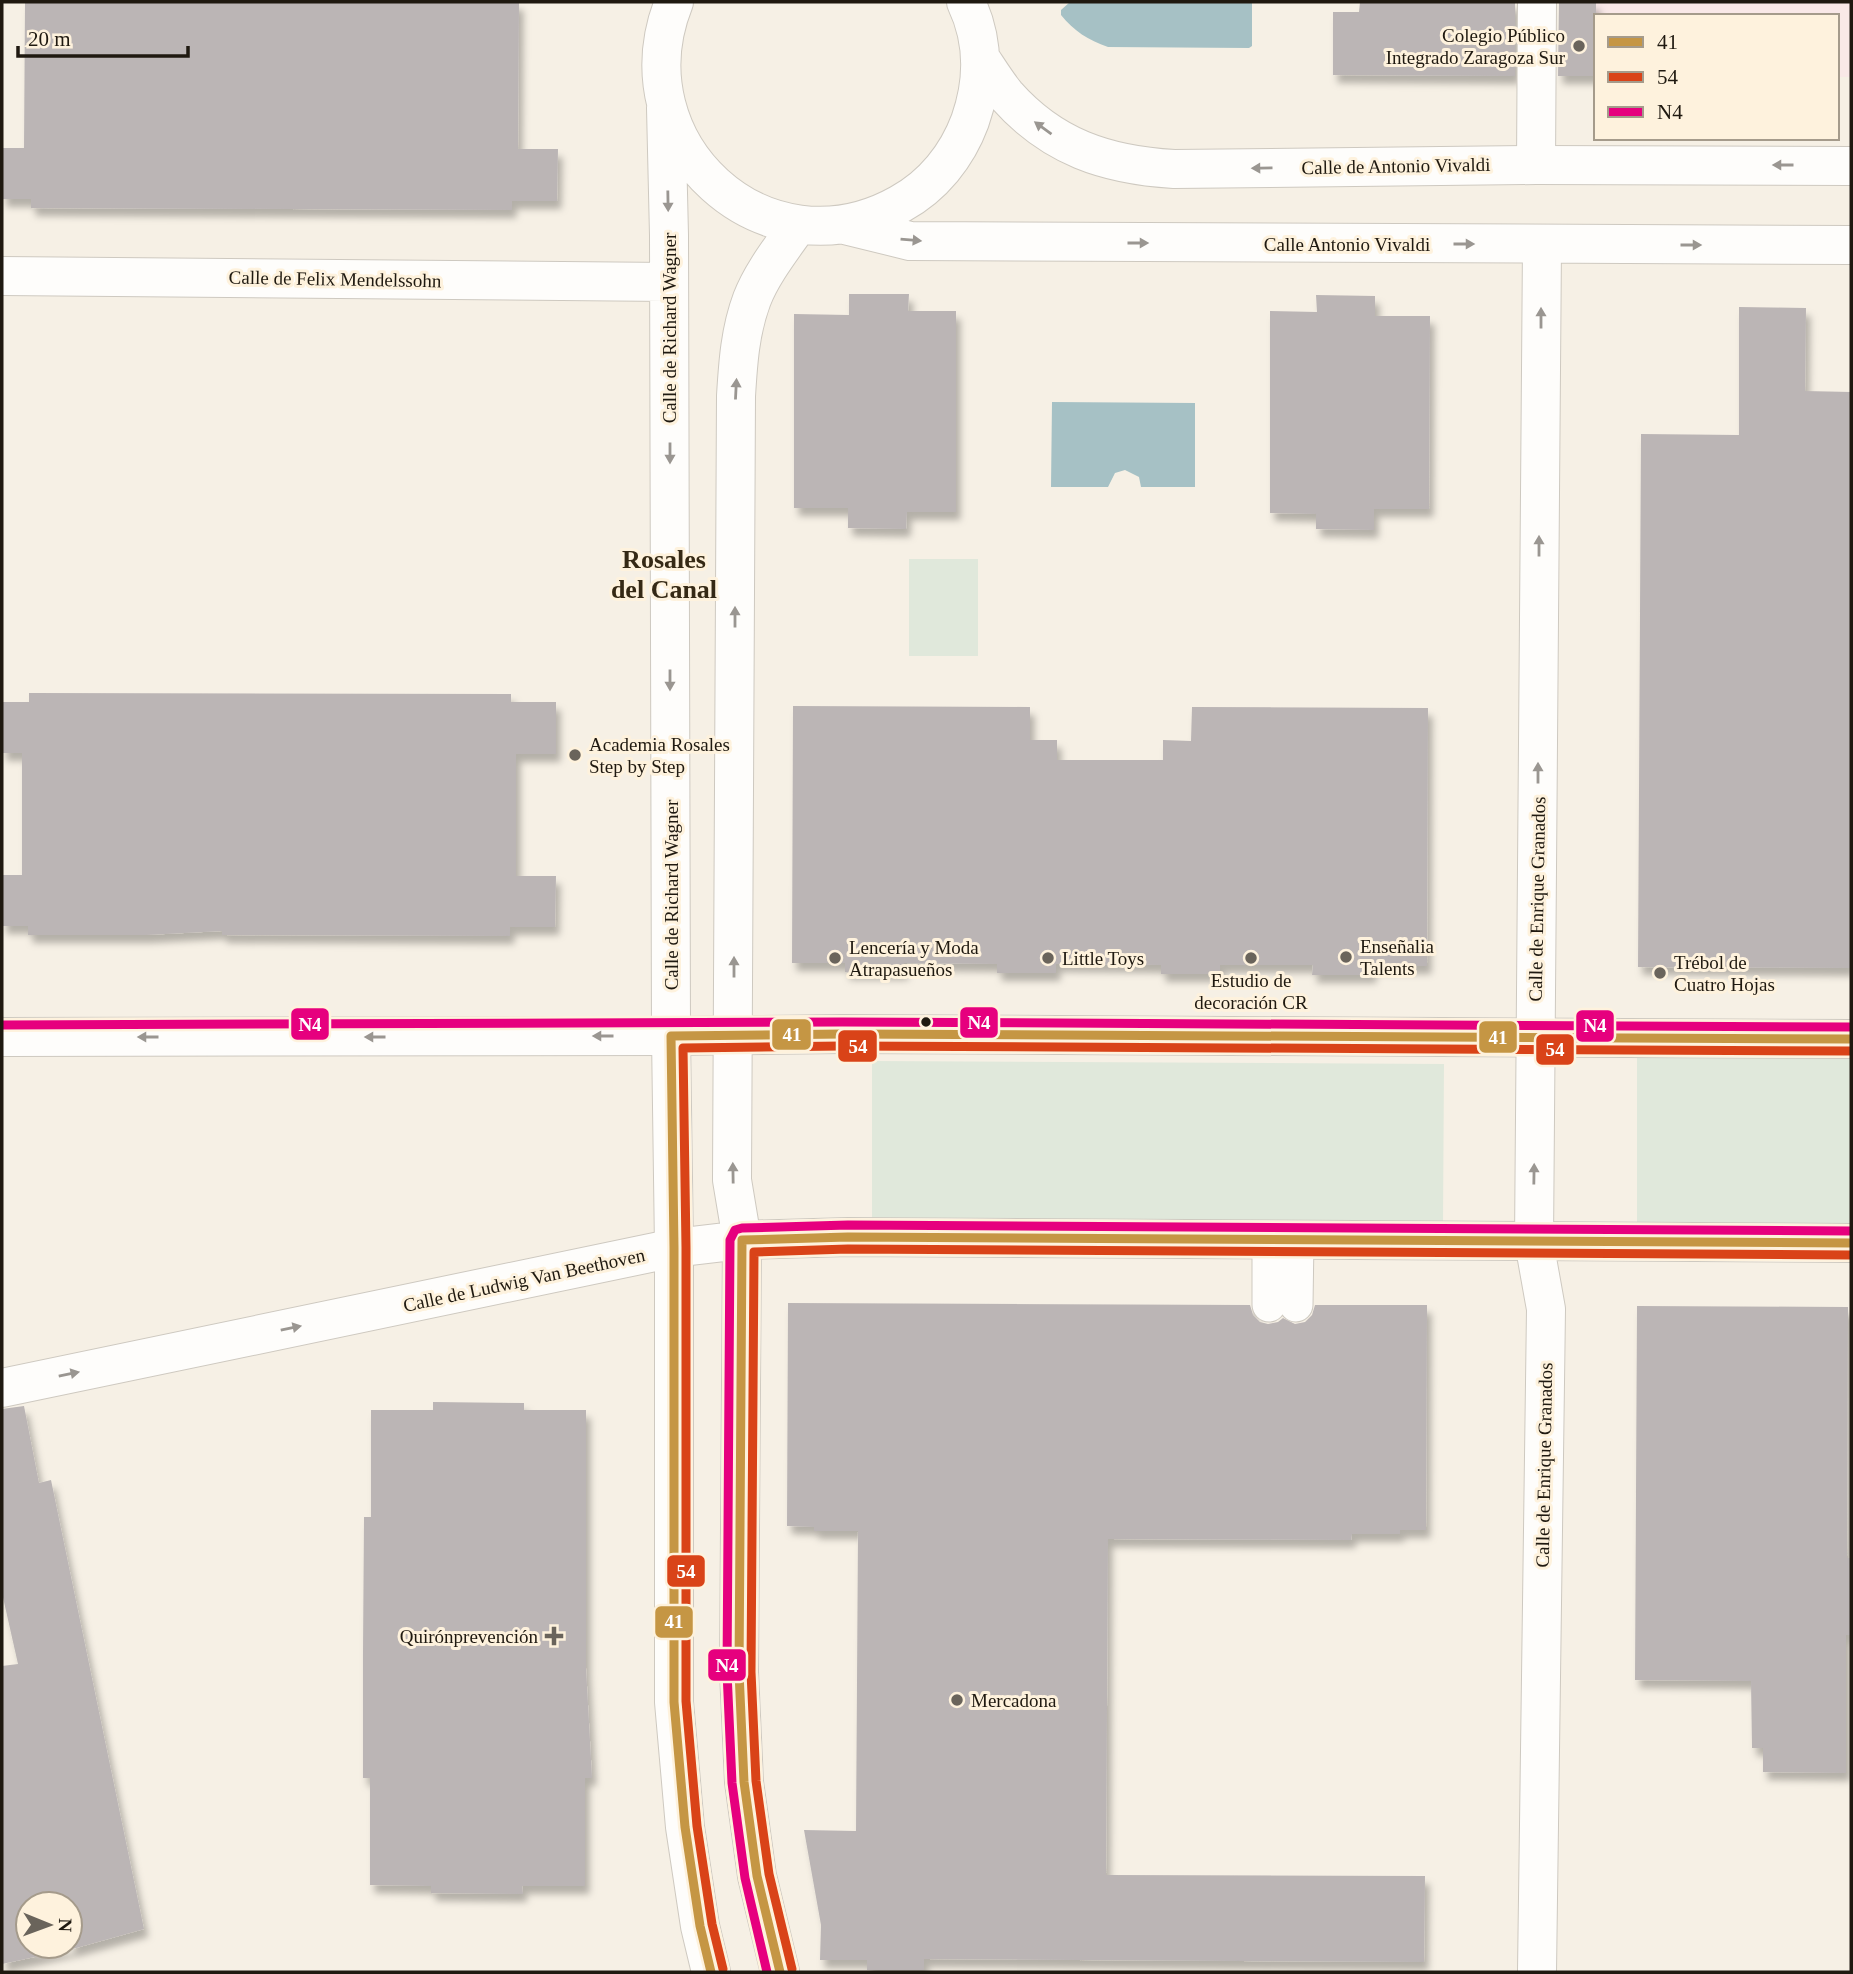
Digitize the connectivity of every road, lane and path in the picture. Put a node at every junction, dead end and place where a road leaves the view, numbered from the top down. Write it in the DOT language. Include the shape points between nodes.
graph roads {
  1 [pos="673,2"];
  2 [pos="966,2"];
  3 [pos="1537,2"];
  4 [pos="981,59"];
  5 [pos="666,108"];
  6 [pos="1536,165"];
  7 [pos="1851,166"];
  8 [pos="798,225"];
  9 [pos="845,225"];
  10 [pos="1542,245"];
  11 [pos="1851,245"];
  12 [pos="2,276"];
  13 [pos="669,282"];
  14 [pos="734,1035"];
  15 [pos="671,1036"];
  16 [pos="2,1037"];
  17 [pos="1535,1038"];
  18 [pos="1851,1039"];
  19 [pos="1283,1240"];
  20 [pos="742,1241"];
  21 [pos="1534,1242"];
  22 [pos="1851,1242"];
  23 [pos="674,1248"];
  24 [pos="1283,1305"];
  25 [pos="2,1388"];
  26 [pos="711,1972"];
  27 [pos="780,1972"];
  28 [pos="1537,1972"];
  1 -- 5 [label="street" via="663,38"];
  2 -- 4 [label="street" via="974,18"];
  3 -- 6 [label="street"];
  6 -- 4 [label="street, Calle de Antonio Vivaldi, one-way" via="1140,167 1101,159 1067,145 1005,94"];
  4 -- 9 [label="street" via="978,99 965,135 945,168 916,195 882,214"];
  5 -- 8 [label="street" via="680,143 702,173 730,197 762,215"];
  5 -- 13 [label="street, Calle de Richard Wagner, one-way"];
  7 -- 6 [label="street, Calle de Antonio Vivaldi, one-way"];
  8 -- 9 [label="street"];
  14 -- 8 [label="street, one-way" via="739,346 752,299"];
  9 -- 10 [label="street, Calle Antonio Vivaldi, one-way" via="909,241"];
  10 -- 11 [label="street, Calle Antonio Vivaldi, one-way"];
  17 -- 10 [label="street, Calle de Enrique Granados, one-way"];
  12 -- 13 [label="street, Calle de Felix Mendelssohn"];
  13 -- 15 [label="street, Calle de Richard Wagner, one-way"];
  14 -- 15 [label="street"];
  14 -- 17 [label="street"];
  20 -- 14 [label="street, one-way" via="732,1180"];
  15 -- 16 [label="street, one-way"];
  15 -- 23 [label="street, Calle de Richard Wagner"];
  17 -- 18 [label="street"];
  21 -- 17 [label="street, Calle de Enrique Granados, one-way"];
  19 -- 20 [label="street, Calle de Ludwig Van Beethoven" via="848,1237"];
  19 -- 21 [label="street, Calle de Ludwig Van Beethoven"];
  19 -- 24 [label="lane"];
  20 -- 23 [label="street, Calle de Ludwig Van Beethoven"];
  20 -- 27 [label="street" via="739,1672 744,1783 757,1876"];
  21 -- 22 [label="street, Calle de Ludwig Van Beethoven"];
  21 -- 28 [label="street, Calle de Enrique Granados" via="1546,1309"];
  25 -- 23 [label="street, Calle de Ludwig Van Beethoven, one-way"];
  23 -- 26 [label="street, Calle de Richard Wagner" via="674,1702 685,1827"];
}
